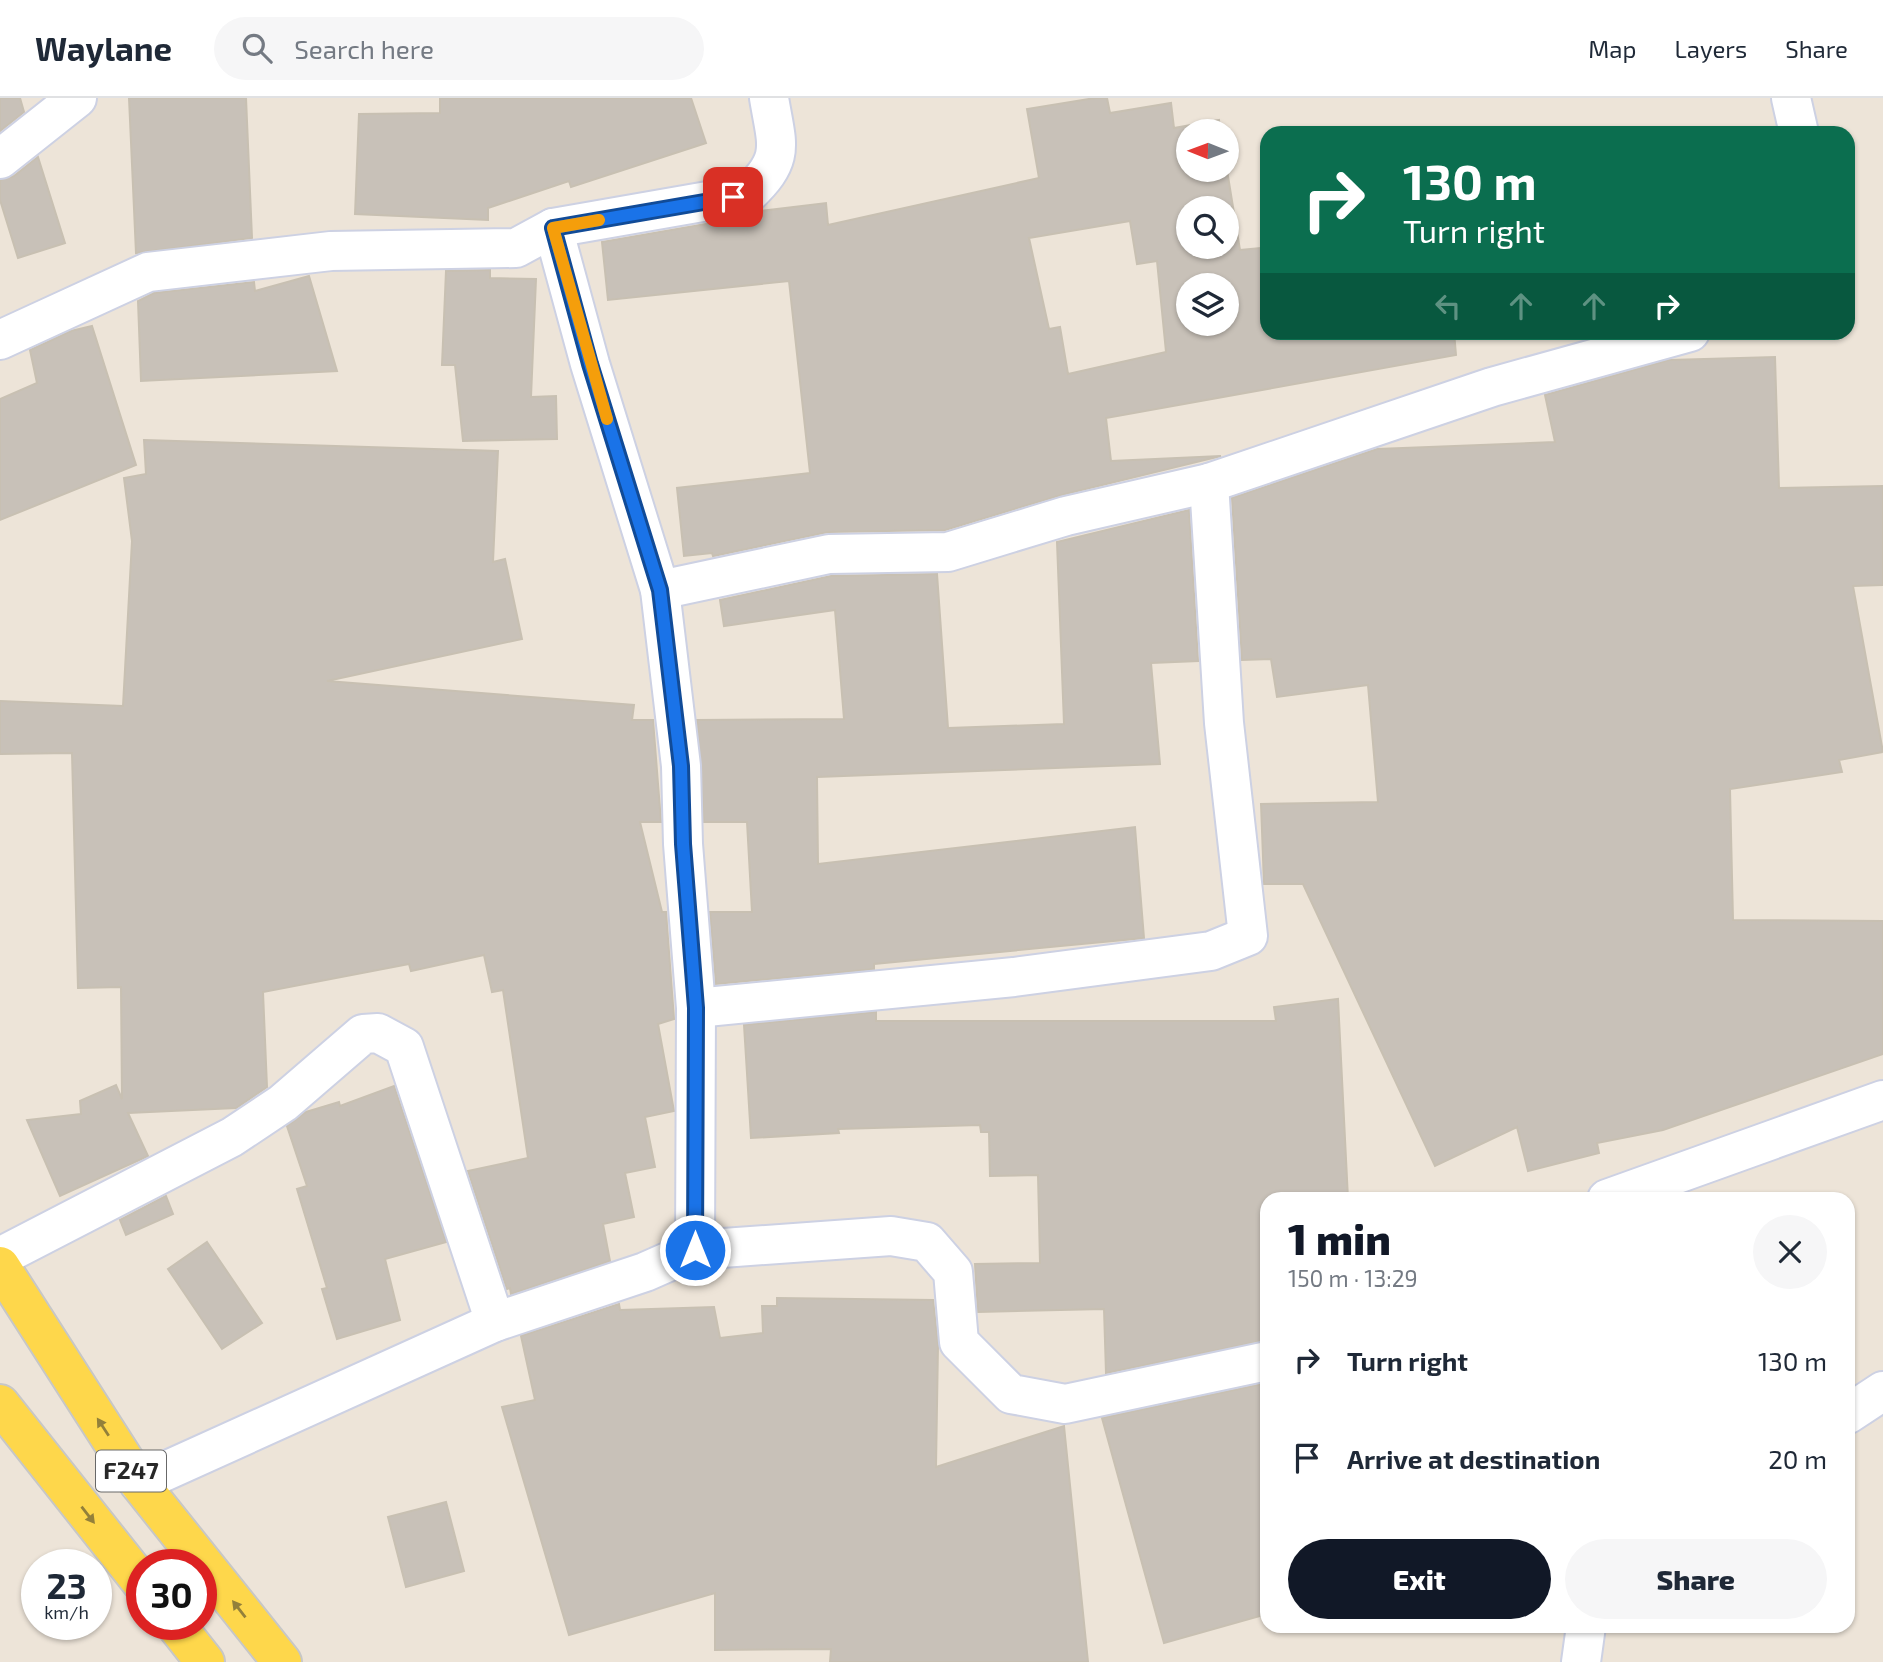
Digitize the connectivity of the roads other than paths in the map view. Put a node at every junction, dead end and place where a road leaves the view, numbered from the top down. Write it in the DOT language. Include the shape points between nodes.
graph roads {
  1 [pos="77,98"];
  2 [pos="769,98"];
  3 [pos="1791,98"];
  4 [pos="1797,126"];
  5 [pos="0,159"];
  6 [pos="553,228"];
  7 [pos="0,340"];
  8 [pos="1661,340"];
  9 [pos="1209,483"];
  10 [pos="660,590"];
  11 [pos="696,1008"];
  12 [pos="1883,1100"];
  13 [pos="1626,1192"];
  14 [pos="695,1250"];
  15 [pos="0,1257"];
  16 [pos="0,1266"];
  17 [pos="495,1322"];
  18 [pos="1260,1362"];
  19 [pos="1883,1391"];
  20 [pos="0,1404"];
  21 [pos="1855,1409"];
  22 [pos="139,1483"];
  23 [pos="126,1563"];
  24 [pos="1585,1633"];
  25 [pos="188,1640"];
  26 [pos="205,1662"];
  27 [pos="282,1662"];
  28 [pos="1581,1662"];
  1 -- 5 [label="street"];
  2 -- 6 [label="street" via="777,151 768,175 748,194"];
  3 -- 4 [label="street"];
  6 -- 7 [label="street" via="516,248 331,251 148,272"];
  6 -- 10 [label="street"];
  8 -- 9 [label="street" via="1492,387"];
  9 -- 10 [label="street" via="1066,516 948,552 829,554"];
  9 -- 11 [label="street" via="1224,723 1248,936 1211,951 1053,972"];
  10 -- 11 [label="street" via="681,766"];
  11 -- 14 [label="street"];
  12 -- 13 [label="street"];
  14 -- 17 [label="street" via="645,1272"];
  14 -- 18 [label="street" via="891,1236 927,1242 953,1272 959,1342 1011,1394 1065,1404"];
  15 -- 17 [label="street" via="232,1137 283,1103 363,1034 378,1033 404,1046"];
  22 -- 16 [label="main road, F247, one-way"];
  17 -- 22 [label="street"];
  19 -- 21 [label="street"];
  20 -- 23 [label="main road, F247, one-way"];
  27 -- 22 [label="main road, F247, one-way"];
  24 -- 28 [label="street"];
  25 -- 26 [label="main road"];
}
